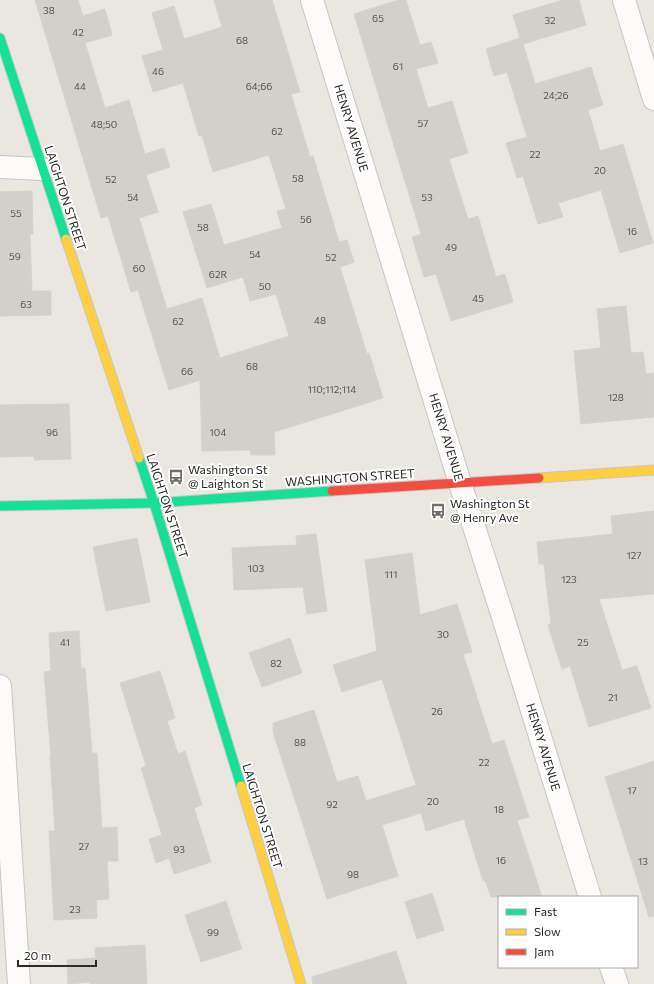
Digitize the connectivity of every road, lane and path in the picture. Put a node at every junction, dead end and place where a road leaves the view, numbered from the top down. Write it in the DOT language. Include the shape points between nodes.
graph roads {
  1 [pos="312,0"];
  2 [pos="624,0"];
  3 [pos="0,38"];
  4 [pos="654,99"];
  5 [pos="0,166"];
  6 [pos="42,169"];
  7 [pos="654,470"];
  8 [pos="460,483"];
  9 [pos="154,503"];
  10 [pos="0,506"];
  11 [pos="0,686"];
  12 [pos="590,896"];
  13 [pos="611,968"];
  14 [pos="19,984"];
  15 [pos="301,984"];
  16 [pos="617,984"];
  1 -- 8 [label="street, HENRY AVENUE"];
  2 -- 4 [label="street"];
  3 -- 6 [label="street, LAIGHTON STREET"];
  5 -- 6 [label="street"];
  6 -- 9 [label="street, LAIGHTON STREET"];
  7 -- 8 [label="street, WASHINGTON STREET"];
  8 -- 9 [label="street, WASHINGTON STREET"];
  8 -- 12 [label="street, HENRY AVENUE"];
  9 -- 10 [label="street, WASHINGTON STREET"];
  9 -- 15 [label="street, LAIGHTON STREET"];
  11 -- 14 [label="street"];
  13 -- 16 [label="street"];
}
